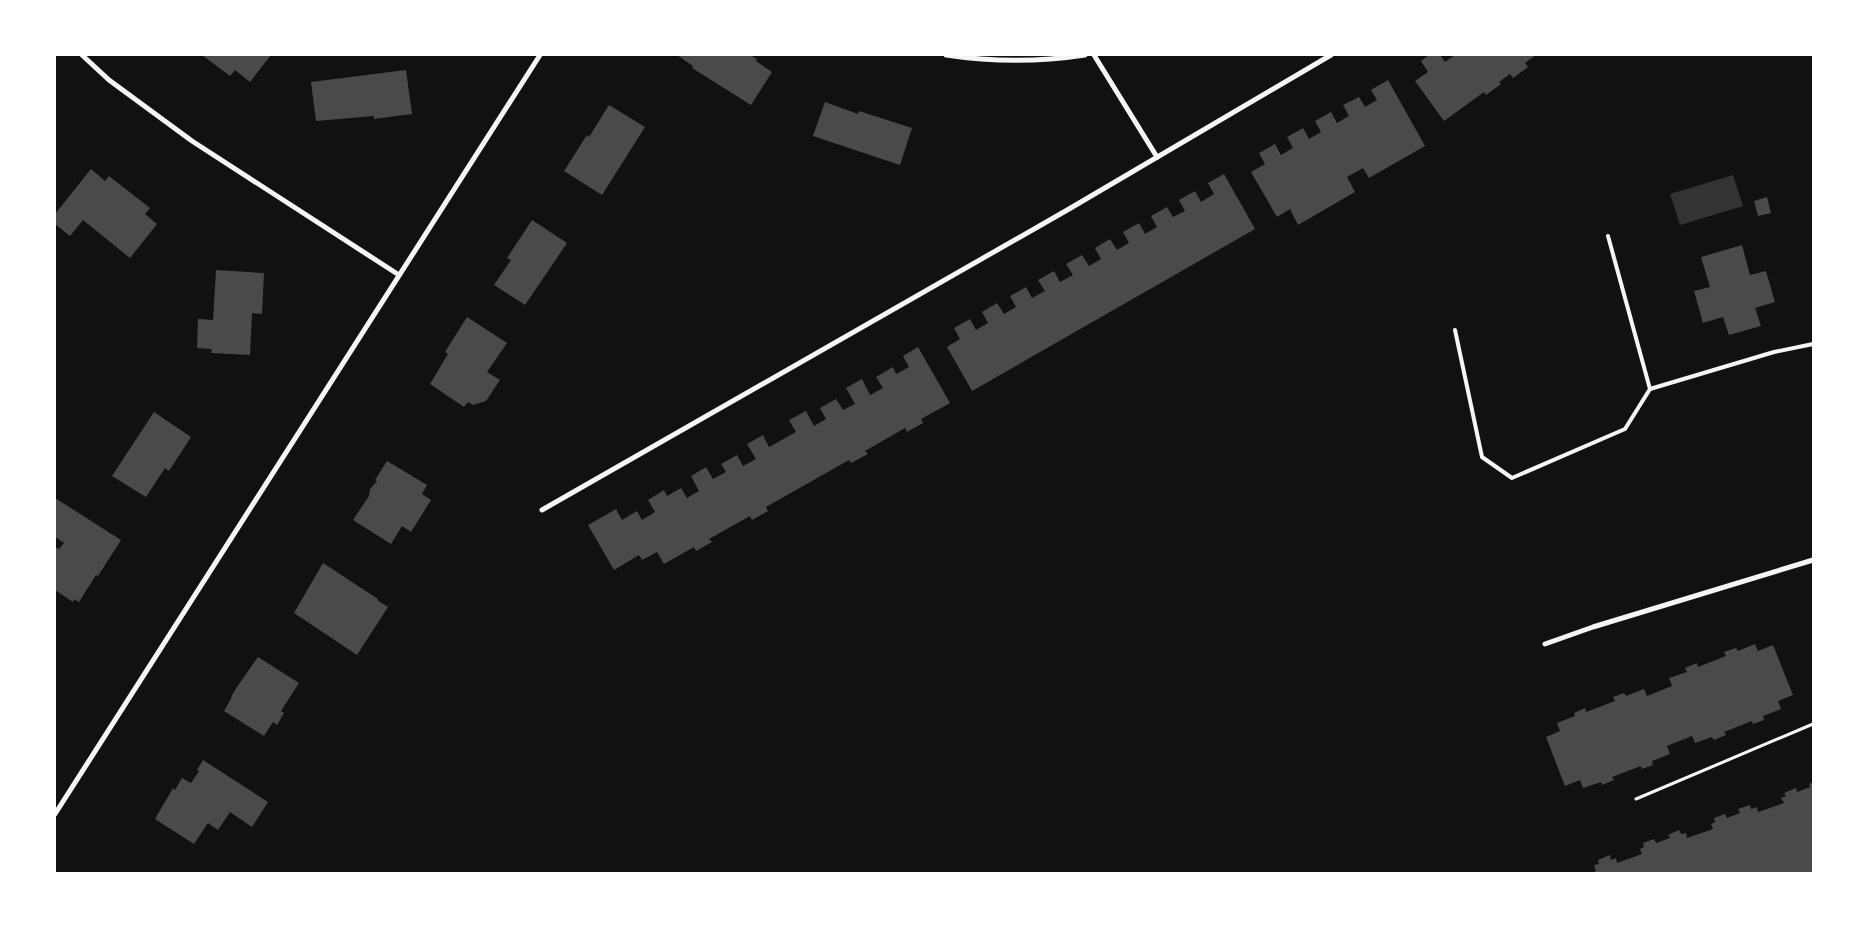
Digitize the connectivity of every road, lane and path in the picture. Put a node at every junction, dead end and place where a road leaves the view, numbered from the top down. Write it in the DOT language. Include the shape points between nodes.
graph roads {
  1 [pos="82,55"];
  2 [pos="540,55"];
  3 [pos="946,55"];
  4 [pos="1086,55"];
  5 [pos="1094,55"];
  6 [pos="1331,55"];
  7 [pos="1157,157"];
  8 [pos="1608,236"];
  9 [pos="399,275"];
  10 [pos="1455,330"];
  11 [pos="1813,344"];
  12 [pos="1650,389"];
  13 [pos="542,510"];
  14 [pos="1813,560"];
  15 [pos="1545,644"];
  16 [pos="1813,724"];
  17 [pos="1636,799"];
  18 [pos="55,814"];
  1 -- 9 [label="street" via="109,80 192,141"];
  2 -- 9 [label="street"];
  3 -- 4 [label="street" via="1023,61"];
  5 -- 7 [label="street"];
  6 -- 7 [label="street"];
  7 -- 13 [label="street"];
  8 -- 12 [label="lane"];
  9 -- 18 [label="street"];
  10 -- 12 [label="lane" via="1482,457 1512,478 1625,429"];
  11 -- 12 [label="lane" via="1774,352"];
  14 -- 15 [label="street"];
  16 -- 17 [label="path"];
}
